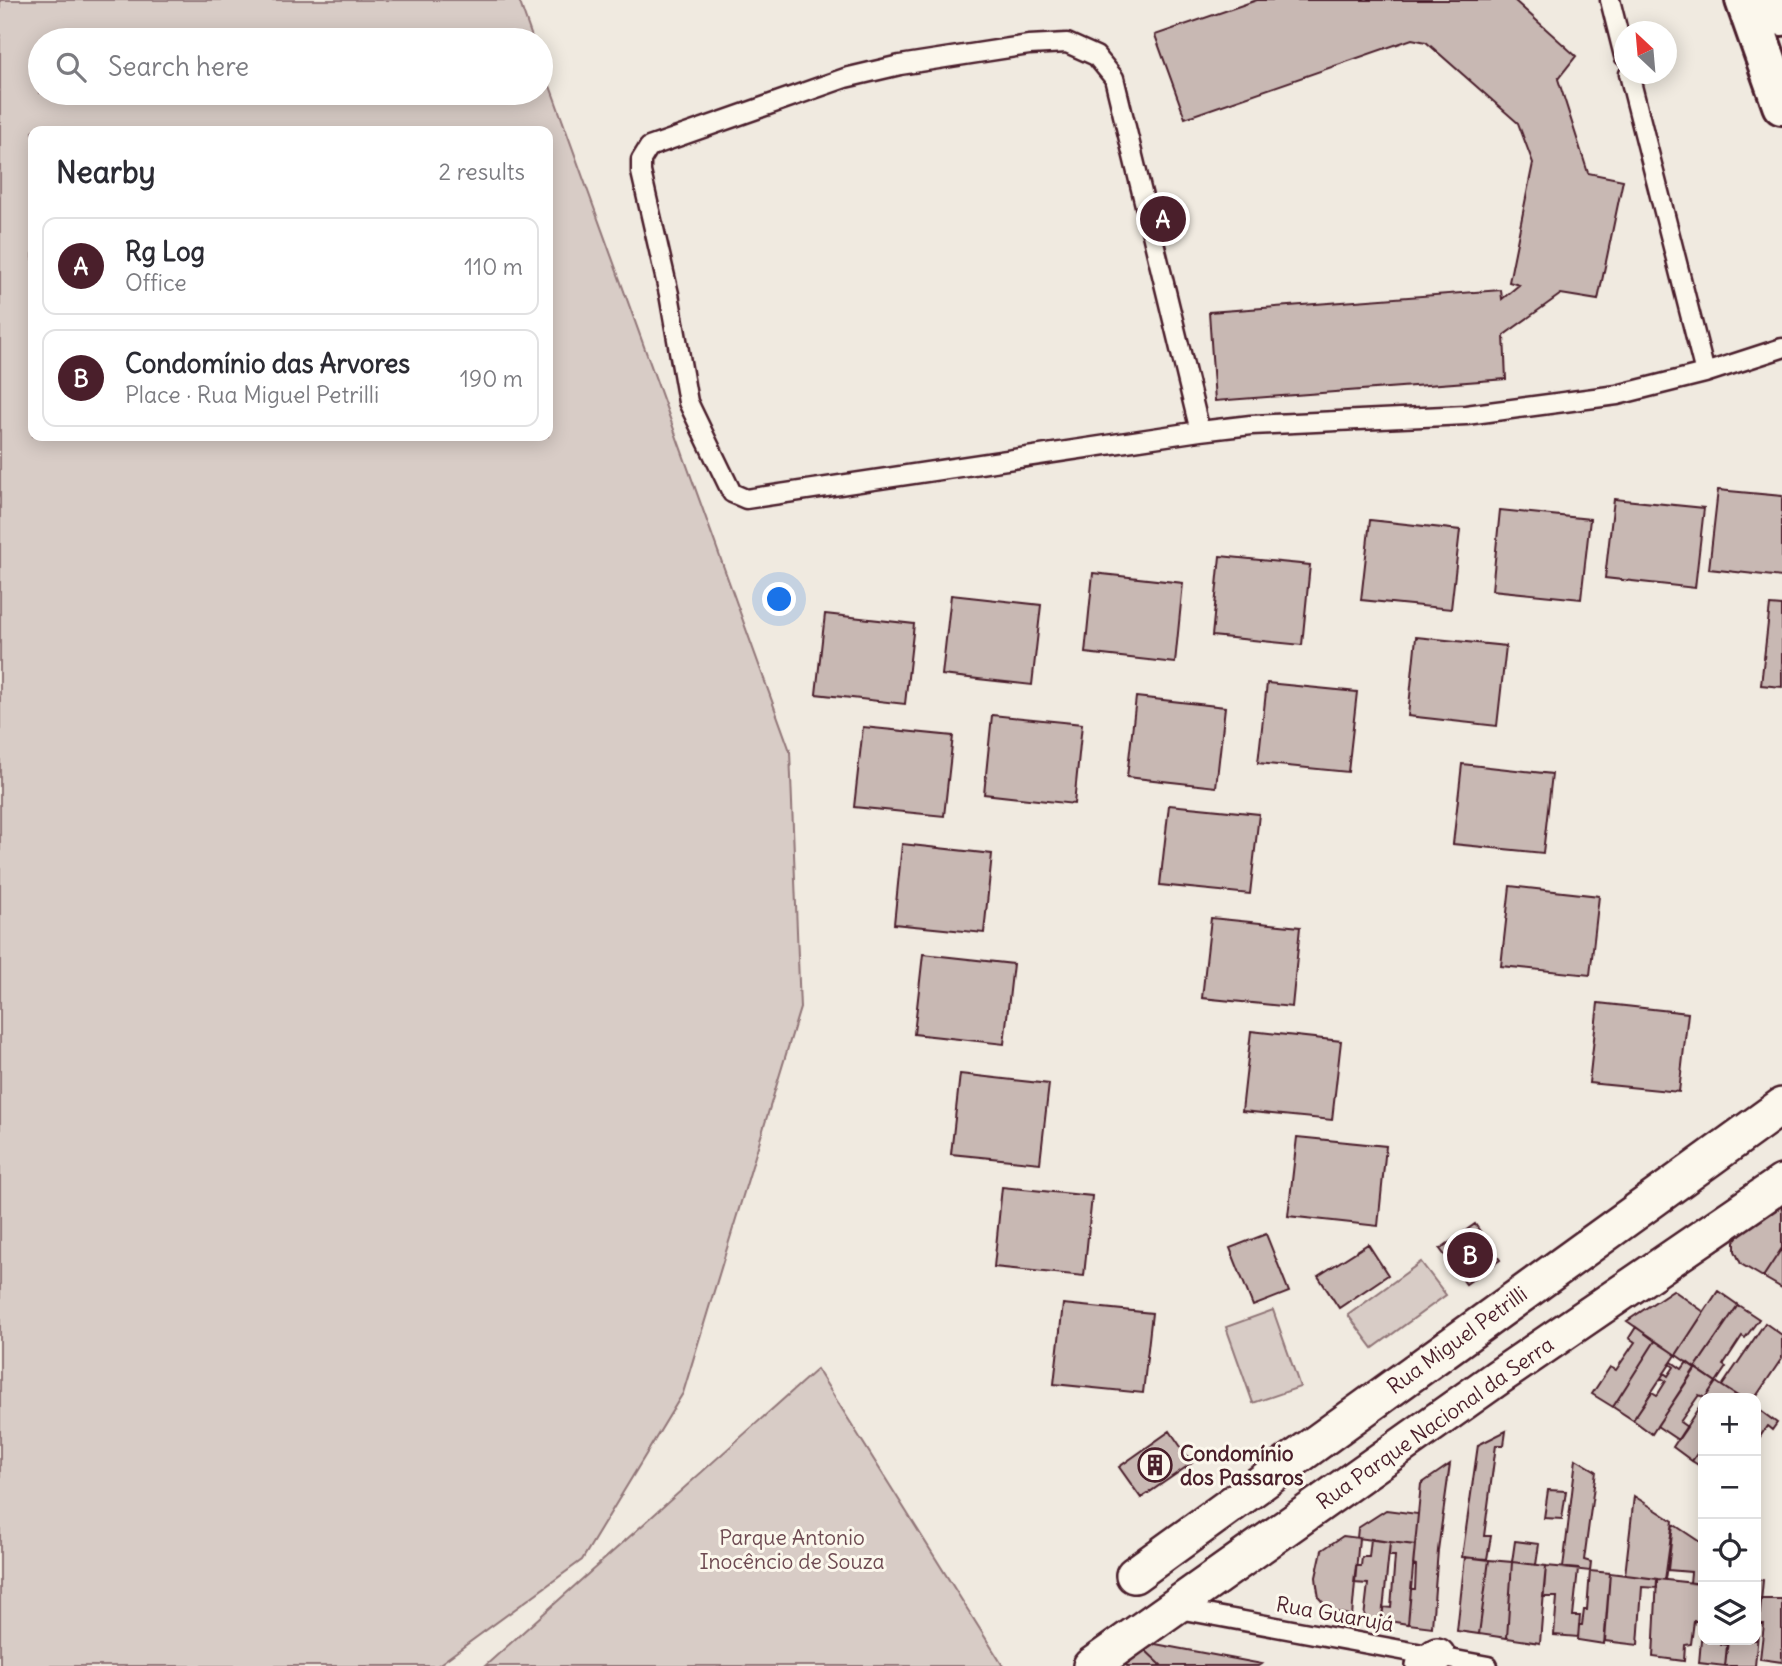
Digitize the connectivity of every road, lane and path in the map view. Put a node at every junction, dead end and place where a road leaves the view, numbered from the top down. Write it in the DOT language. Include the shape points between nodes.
graph roads {
  1 [pos="1610,0"];
  2 [pos="1745,0"];
  3 [pos="1776,0"];
  4 [pos="1782,16"];
  5 [pos="1616,21"];
  6 [pos="1632,84"];
  7 [pos="1782,105"];
  8 [pos="1782,348"];
  9 [pos="1705,373"];
  10 [pos="1200,431"];
  11 [pos="1782,1106"];
  12 [pos="1782,1183"];
  13 [pos="1134,1575"];
  14 [pos="1173,1608"];
  15 [pos="1431,1661"];
  16 [pos="1091,1666"];
  17 [pos="1488,1666"];
  1 -- 5 [label="lane"];
  2 -- 7 [label="main road"];
  3 -- 4 [label="main road"];
  6 -- 9 [label="lane"];
  8 -- 9 [label="lane"];
  9 -- 10 [label="lane" via="1617,395 1466,415"];
  10 -- 10 [label="lane" via="1114,78 1096,56 1067,43 900,65 845,78 649,147 641,160 688,402 732,493 746,499"];
  11 -- 13 [label="street, Rua Miguel Petrilli"];
  12 -- 14 [label="street, Rua Parque Nacional da Serra"];
  14 -- 15 [label="lane, Rua Guarujá"];
  14 -- 16 [label="street, Rua Parque Nacional da Serra"];
  15 -- 17 [label="lane, Rua Guarujá"];
}
